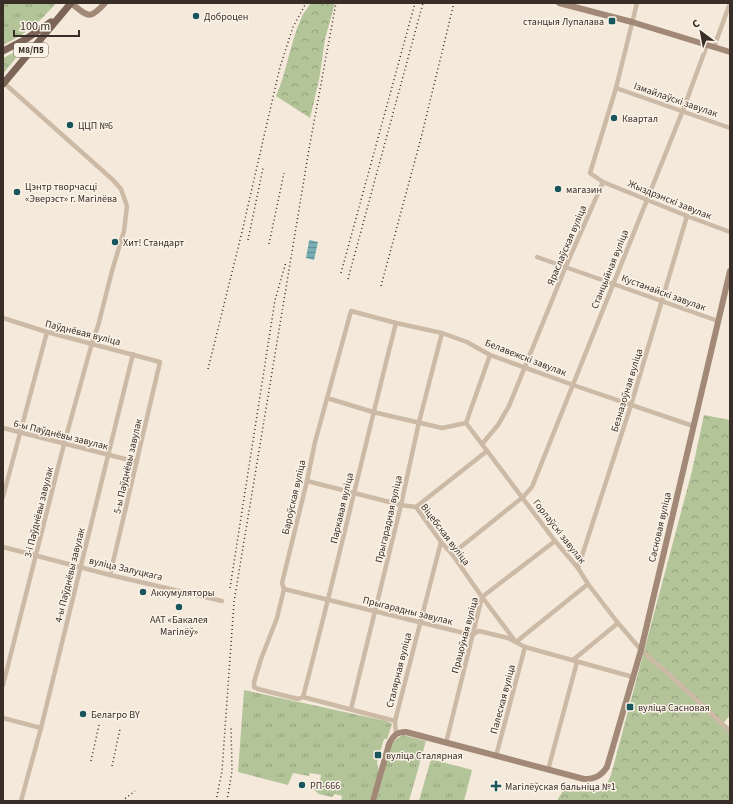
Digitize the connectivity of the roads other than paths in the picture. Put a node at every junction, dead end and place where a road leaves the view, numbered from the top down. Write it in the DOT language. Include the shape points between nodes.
graph roads {
  1 [pos="71,3"];
  2 [pos="105,3"];
  3 [pos="559,3"];
  4 [pos="637,3"];
  5 [pos="730,3"];
  6 [pos="60,16"];
  7 [pos="632,22"];
  8 [pos="711,46"];
  9 [pos="3,51"];
  10 [pos="730,52"];
  11 [pos="3,83"];
  12 [pos="616,88"];
  13 [pos="683,110"];
  14 [pos="730,128"];
  15 [pos="603,182"];
  16 [pos="647,199"];
  17 [pos="687,216"];
  18 [pos="730,232"];
  19 [pos="537,257"];
  20 [pos="566,266"];
  21 [pos="730,271"];
  22 [pos="613,284"];
  23 [pos="662,300"];
  24 [pos="351,310"];
  25 [pos="3,318"];
  26 [pos="718,321"];
  27 [pos="396,323"];
  28 [pos="46,332"];
  29 [pos="442,333"];
  30 [pos="92,343"];
  31 [pos="133,354"];
  32 [pos="490,354"];
  33 [pos="160,362"];
  34 [pos="524,367"];
  35 [pos="572,385"];
  36 [pos="327,398"];
  37 [pos="631,405"];
  38 [pos="373,412"];
  39 [pos="419,422"];
  40 [pos="466,423"];
  41 [pos="694,426"];
  42 [pos="3,428"];
  43 [pos="20,433"];
  44 [pos="64,444"];
  45 [pos="482,444"];
  46 [pos="487,451"];
  47 [pos="109,455"];
  48 [pos="137,462"];
  49 [pos="307,480"];
  50 [pos="353,493"];
  51 [pos="3,497"];
  52 [pos="523,498"];
  53 [pos="401,505"];
  54 [pos="416,507"];
  55 [pos="555,541"];
  56 [pos="441,542"];
  57 [pos="3,546"];
  58 [pos="452,554"];
  59 [pos="37,556"];
  60 [pos="80,567"];
  61 [pos="578,568"];
  62 [pos="110,575"];
  63 [pos="588,584"];
  64 [pos="284,589"];
  65 [pos="482,597"];
  66 [pos="329,599"];
  67 [pos="222,600"];
  68 [pos="375,611"];
  69 [pos="420,622"];
  70 [pos="618,623"];
  71 [pos="472,635"];
  72 [pos="516,642"];
  73 [pos="525,647"];
  74 [pos="640,650"];
  75 [pos="575,661"];
  76 [pos="633,677"];
  77 [pos="3,685"];
  78 [pos="303,697"];
  79 [pos="351,709"];
  80 [pos="3,718"];
  81 [pos="395,721"];
  82 [pos="41,728"];
  83 [pos="730,731"];
  84 [pos="396,733"];
  85 [pos="446,743"];
  86 [pos="496,756"];
  87 [pos="548,770"];
  88 [pos="22,801"];
  89 [pos="373,801"];
  1 -- 2 [label="main road" via="87,15 98,11"];
  1 -- 6 [label="main road, М8/П5"];
  3 -- 7 [label="main road"];
  4 -- 7 [label="street"];
  5 -- 8 [label="street, Станцыйная вуліца"];
  6 -- 9 [label="main road"];
  6 -- 11 [label="main road, М8/П5"];
  7 -- 8 [label="main road"];
  7 -- 12 [label="street"];
  8 -- 10 [label="main road"];
  8 -- 13 [label="street, Станцыйная вуліца"];
  11 -- 30 [label="street, 3-і Паўднёвы завулак" via="101,168 124,195 127,206 124,231"];
  12 -- 13 [label="street, Ізмайлаўскі завулак"];
  12 -- 15 [label="street" via="590,173"];
  13 -- 14 [label="street, Ізмайлаўскі завулак"];
  13 -- 16 [label="street, Станцыйная вуліца"];
  15 -- 16 [label="street, Жыздрэнскі завулак"];
  15 -- 20 [label="street, Яраслаўская вуліца"];
  16 -- 17 [label="street, Жыздрэнскі завулак"];
  16 -- 22 [label="street, Станцыйная вуліца"];
  17 -- 18 [label="street, Жыздрэнскі завулак"];
  17 -- 23 [label="street, Безназоўная вуліца"];
  19 -- 20 [label="street, Кустанайскі завулак"];
  20 -- 22 [label="street, Кустанайскі завулак"];
  20 -- 34 [label="street, Яраслаўская вуліца"];
  21 -- 26 [label="main road, Сасновая вуліца"];
  22 -- 23 [label="street, Кустанайскі завулак"];
  22 -- 35 [label="street, Станцыйная вуліца"];
  23 -- 26 [label="street, Кустанайскі завулак"];
  23 -- 37 [label="street, Безназоўная вуліца"];
  24 -- 27 [label="street, Белавежскі завулак"];
  24 -- 36 [label="street, Бароўская вуліца"];
  25 -- 28 [label="street, Паўднёвая вуліца"];
  26 -- 41 [label="main road, Сасновая вуліца"];
  27 -- 29 [label="street, Белавежскі завулак"];
  27 -- 38 [label="street, Паркавая вуліца"];
  28 -- 30 [label="street, Паўднёвая вуліца"];
  28 -- 43 [label="street"];
  29 -- 32 [label="street, Белавежскі завулак"];
  29 -- 39 [label="street, Прыгарадная вуліца"];
  30 -- 31 [label="street, Паўднёвая вуліца"];
  30 -- 44 [label="street, 3-і Паўднёвы завулак"];
  31 -- 33 [label="street, Паўднёвая вуліца"];
  31 -- 47 [label="street, 4-ы Паўднёвы завулак"];
  32 -- 34 [label="street, Белавежскі завулак"];
  32 -- 40 [label="street"];
  33 -- 48 [label="street, 5-ы Паўднёвы завулак"];
  34 -- 35 [label="street, Белавежскі завулак"];
  34 -- 45 [label="street, Яраслаўская вуліца" via="509,406 498,425"];
  35 -- 37 [label="street, Белавежскі завулак"];
  35 -- 52 [label="street, Станцыйная вуліца" via="532,487"];
  36 -- 38 [label="street"];
  36 -- 49 [label="street, Бароўская вуліца"];
  37 -- 41 [label="street, Белавежскі завулак"];
  37 -- 61 [label="street, Безназоўная вуліца"];
  38 -- 39 [label="street"];
  38 -- 50 [label="street, Паркавая вуліца"];
  39 -- 40 [label="street" via="442,428"];
  39 -- 53 [label="street, Прыгарадная вуліца"];
  40 -- 45 [label="street, Горлаўскі завулак"];
  41 -- 74 [label="main road, Сасновая вуліца"];
  42 -- 43 [label="street, 6-ы Паўднёвы завулак"];
  43 -- 44 [label="street, 6-ы Паўднёвы завулак"];
  43 -- 51 [label="street"];
  44 -- 47 [label="street, 6-ы Паўднёвы завулак"];
  44 -- 59 [label="street, 3-і Паўднёвы завулак"];
  45 -- 46 [label="street, Горлаўскі завулак"];
  46 -- 52 [label="street, Горлаўскі завулак"];
  46 -- 54 [label="street"];
  47 -- 48 [label="street, 6-ы Паўднёвы завулак"];
  47 -- 60 [label="street, 4-ы Паўднёвы завулак"];
  48 -- 62 [label="street, 5-ы Паўднёвы завулак"];
  49 -- 50 [label="street, Віцебская вуліца"];
  49 -- 64 [label="street, Бароўская вуліца" via="282,583"];
  50 -- 53 [label="street, Віцебская вуліца"];
  50 -- 66 [label="street, Паркавая вуліца"];
  52 -- 55 [label="street, Горлаўскі завулак"];
  52 -- 58 [label="street"];
  53 -- 54 [label="street, Віцебская вуліца"];
  53 -- 68 [label="street, Прыгарадная вуліца"];
  54 -- 56 [label="street, Віцебская вуліца"];
  55 -- 61 [label="street, Горлаўскі завулак"];
  55 -- 65 [label="street, Працоўная вуліца"];
  56 -- 58 [label="street, Віцебская вуліца"];
  56 -- 69 [label="street, Сталярная вуліца"];
  57 -- 59 [label="street, вуліца Залуцкага"];
  58 -- 65 [label="street, Віцебская вуліца"];
  59 -- 60 [label="street, вуліца Залуцкага"];
  59 -- 77 [label="street, 3-і Паўднёвы завулак"];
  60 -- 62 [label="street, вуліца Залуцкага"];
  60 -- 82 [label="street, 4-ы Паўднёвы завулак"];
  61 -- 63 [label="street, Горлаўскі завулак"];
  62 -- 67 [label="street, вуліца Залуцкага"];
  63 -- 70 [label="street, Горлаўскі завулак"];
  63 -- 72 [label="street"];
  64 -- 66 [label="street, Прыгарадны завулак"];
  64 -- 78 [label="street, Бароўская вуліца" via="254,687 298,699"];
  65 -- 71 [label="street, Працоўная вуліца"];
  65 -- 72 [label="street, Віцебская вуліца"];
  66 -- 68 [label="street, Прыгарадны завулак"];
  66 -- 78 [label="street, Паркавая вуліца"];
  68 -- 69 [label="street, Прыгарадны завулак"];
  68 -- 79 [label="street, Прыгарадная вуліца"];
  69 -- 71 [label="street, Прыгарадны завулак"];
  69 -- 81 [label="street, Сталярная вуліца"];
  70 -- 74 [label="street, Горлаўскі завулак"];
  70 -- 75 [label="street"];
  71 -- 72 [label="street, Прыгарадны завулак" via="479,631"];
  71 -- 85 [label="street, Працоўная вуліца"];
  72 -- 73 [label="street, Прыгарадны завулак"];
  73 -- 75 [label="street"];
  73 -- 86 [label="street, Палеская вуліца"];
  74 -- 76 [label="main road, Сасновая вуліца"];
  74 -- 83 [label="street, Горлаўскі завулак"];
  75 -- 76 [label="street"];
  75 -- 87 [label="street"];
  76 -- 87 [label="main road, Сасновая вуліца" via="603,773 596,778 584,779"];
  78 -- 79 [label="street"];
  79 -- 81 [label="street"];
  80 -- 82 [label="street"];
  81 -- 84 [label="street, Сталярная вуліца"];
  82 -- 88 [label="street, 4-ы Паўднёвы завулак"];
  84 -- 85 [label="main road" via="406,732"];
  84 -- 89 [label="main road" via="389,744"];
  85 -- 86 [label="main road"];
  86 -- 87 [label="main road"];
}
